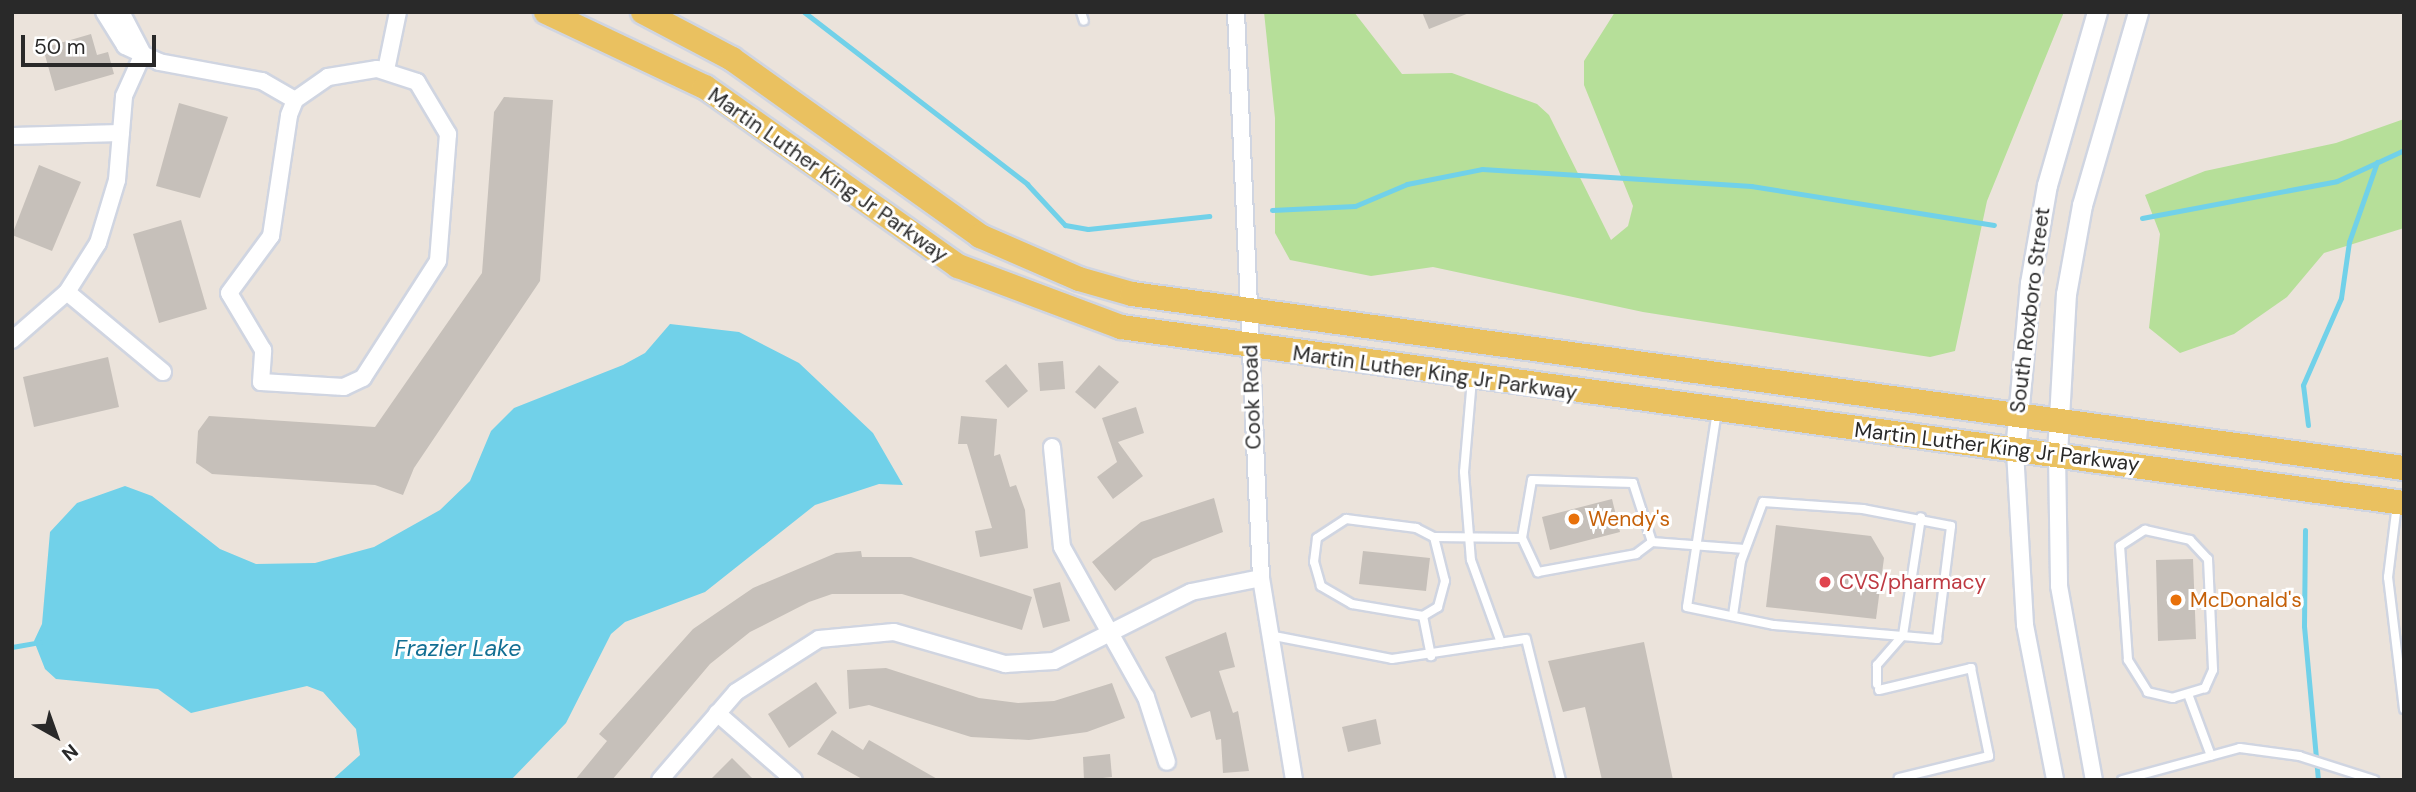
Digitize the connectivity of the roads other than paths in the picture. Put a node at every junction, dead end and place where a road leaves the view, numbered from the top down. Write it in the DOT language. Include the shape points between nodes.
graph roads {
  1 [pos="104,12"];
  2 [pos="121,12"];
  3 [pos="546,12"];
  4 [pos="643,12"];
  5 [pos="1236,12"];
  6 [pos="2097,12"];
  7 [pos="2138,12"];
  8 [pos="398,13"];
  9 [pos="142,54"];
  10 [pos="386,70"];
  11 [pos="295,100"];
  12 [pos="121,133"];
  13 [pos="12,136"];
  14 [pos="67,292"];
  15 [pos="1249,312"];
  16 [pos="12,341"];
  17 [pos="1250,348"];
  18 [pos="163,372"];
  19 [pos="1472,378"];
  20 [pos="1717,411"];
  21 [pos="2016,413"];
  22 [pos="2058,419"];
  23 [pos="1052,447"];
  24 [pos="2015,451"];
  25 [pos="2057,454"];
  26 [pos="2404,468"];
  27 [pos="2401,503"];
  28 [pos="1921,517"];
  29 [pos="1434,537"];
  30 [pos="1521,538"];
  31 [pos="1469,542"];
  32 [pos="1652,542"];
  33 [pos="1697,542"];
  34 [pos="1745,548"];
  35 [pos="1261,578"];
  36 [pos="1733,615"];
  37 [pos="1423,616"];
  38 [pos="1269,635"];
  39 [pos="1902,635"];
  40 [pos="1112,636"];
  41 [pos="1501,643"];
  42 [pos="1431,656"];
  43 [pos="2188,694"];
  44 [pos="2404,709"];
  45 [pos="717,713"];
  46 [pos="2211,756"];
  47 [pos="1167,762"];
  48 [pos="1899,778"];
  49 [pos="660,780"];
  50 [pos="794,780"];
  51 [pos="1294,780"];
  52 [pos="1561,780"];
  53 [pos="2056,780"];
  54 [pos="2094,780"];
  55 [pos="2122,780"];
  56 [pos="2374,780"];
  1 -- 9 [label="street" via="117,38"];
  2 -- 9 [label="street"];
  3 -- 17 [label="main road, Martin Luther King Jr Parkway" via="705,88 958,266 1087,318"];
  4 -- 15 [label="main road, Martin Luther King Jr Parkway" via="732,58 936,209 991,241 1132,294"];
  5 -- 15 [label="street, Cook Road"];
  6 -- 21 [label="street, South Roxboro Street" via="2047,185"];
  7 -- 22 [label="street, South Roxboro Street" via="2082,205 2066,294"];
  8 -- 10 [label="street"];
  9 -- 11 [label="street" via="262,81"];
  9 -- 12 [label="street" via="126,89"];
  10 -- 11 [label="street" via="328,77"];
  10 -- 11 [label="street" via="417,82 448,134 443,229 438,261 363,378 344,387 261,382 263,350 229,293 271,236"];
  12 -- 13 [label="street"];
  12 -- 14 [label="street" via="107,220"];
  14 -- 16 [label="street"];
  14 -- 18 [label="street"];
  15 -- 17 [label="street, Cook Road"];
  15 -- 21 [label="main road, Martin Luther King Jr Parkway"];
  17 -- 19 [label="main road, Martin Luther King Jr Parkway"];
  17 -- 35 [label="street, Cook Road"];
  19 -- 20 [label="main road, Martin Luther King Jr Parkway"];
  19 -- 31 [label="lane" via="1464,472"];
  20 -- 24 [label="main road, Martin Luther King Jr Parkway"];
  20 -- 33 [label="lane"];
  21 -- 22 [label="main road, Martin Luther King Jr Parkway"];
  21 -- 24 [label="street, South Roxboro Street"];
  22 -- 25 [label="street, South Roxboro Street"];
  22 -- 26 [label="main road, Martin Luther King Jr Parkway"];
  23 -- 40 [label="street" via="1057,534"];
  24 -- 25 [label="main road, Martin Luther King Jr Parkway"];
  24 -- 53 [label="street, South Roxboro Street" via="2025,625"];
  25 -- 27 [label="main road, Martin Luther King Jr Parkway"];
  25 -- 54 [label="street, South Roxboro Street" via="2059,586"];
  27 -- 44 [label="lane" via="2388,577"];
  28 -- 34 [label="lane" via="1763,502"];
  28 -- 39 [label="lane"];
  28 -- 39 [label="lane" via="1951,526 1946,592 1937,639"];
  29 -- 31 [label="lane"];
  29 -- 37 [label="lane" via="1445,581 1438,607"];
  29 -- 37 [label="lane" via="1416,528 1346,519 1330,523 1316,550 1321,586 1334,598"];
  30 -- 31 [label="lane"];
  30 -- 32 [label="lane" via="1538,572 1636,554"];
  30 -- 32 [label="lane" via="1532,480 1579,477 1639,488"];
  31 -- 41 [label="lane"];
  32 -- 33 [label="lane"];
  33 -- 34 [label="lane"];
  33 -- 36 [label="lane" via="1687,607"];
  34 -- 36 [label="lane"];
  35 -- 38 [label="street, Cook Road"];
  35 -- 40 [label="street" via="1191,592"];
  36 -- 39 [label="lane"];
  37 -- 42 [label="lane"];
  38 -- 42 [label="lane" via="1392,659"];
  38 -- 51 [label="street, Cook Road"];
  39 -- 48 [label="lane" via="1877,665 1878,687 1971,668 1989,757"];
  40 -- 45 [label="street" via="1074,654 1029,664 983,660 894,632 845,632 793,651 753,677"];
  40 -- 47 [label="street" via="1146,697"];
  41 -- 42 [label="lane"];
  41 -- 52 [label="lane" via="1527,639"];
  43 -- 43 [label="lane" via="2205,688 2213,670 2208,559 2190,540 2145,530 2120,546 2128,660 2148,692 2173,698"];
  43 -- 46 [label="lane"];
  45 -- 49 [label="street"];
  45 -- 50 [label="street"];
  46 -- 55 [label="lane"];
  46 -- 56 [label="lane" via="2240,748 2287,754"];
}
